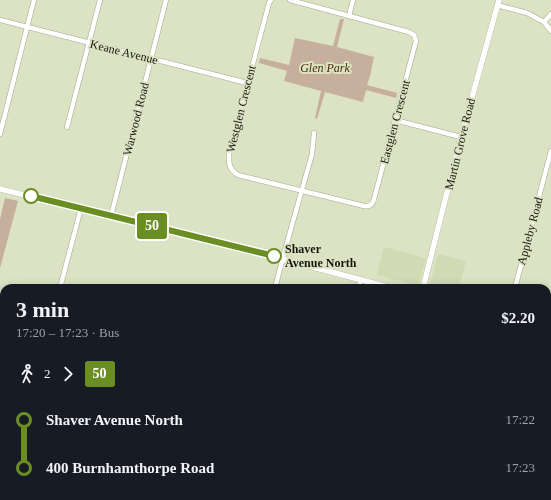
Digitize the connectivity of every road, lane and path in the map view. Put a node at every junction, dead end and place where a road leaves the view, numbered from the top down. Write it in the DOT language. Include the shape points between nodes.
graph roads {
  1 [pos="34,0"];
  2 [pos="100,0"];
  3 [pos="166,0"];
  4 [pos="271,0"];
  5 [pos="290,0"];
  6 [pos="353,0"];
  7 [pos="498,3"];
  8 [pos="551,14"];
  9 [pos="349,16"];
  10 [pos="0,20"];
  11 [pos="544,22"];
  12 [pos="27,27"];
  13 [pos="551,30"];
  14 [pos="88,43"];
  15 [pos="151,59"];
  16 [pos="247,83"];
  17 [pos="395,120"];
  18 [pos="67,127"];
  19 [pos="314,132"];
  20 [pos="0,134"];
  21 [pos="461,137"];
  22 [pos="551,151"];
  23 [pos="0,189"];
  24 [pos="301,192"];
  25 [pos="81,208"];
  26 [pos="111,216"];
  27 [pos="282,259"];
  28 [pos="360,280"];
  29 [pos="61,284"];
  30 [pos="276,284"];
  31 [pos="359,284"];
  32 [pos="376,284"];
  33 [pos="424,284"];
  34 [pos="516,284"];
  1 -- 12 [label="street"];
  2 -- 14 [label="street"];
  3 -- 15 [label="street, Warwood Road"];
  4 -- 16 [label="street, Westglen Crescent"];
  5 -- 9 [label="street"];
  6 -- 9 [label="street"];
  7 -- 11 [label="street" via="528,13"];
  7 -- 21 [label="main road, Martin Grove Road"];
  8 -- 11 [label="street"];
  9 -- 17 [label="street, Eastglen Crescent" via="414,35 416,41"];
  10 -- 12 [label="street, Keane Avenue"];
  11 -- 13 [label="street"];
  12 -- 14 [label="street, Keane Avenue"];
  12 -- 20 [label="street"];
  14 -- 15 [label="street, Keane Avenue"];
  14 -- 18 [label="street"];
  15 -- 16 [label="street, Keane Avenue"];
  15 -- 26 [label="street, Warwood Road"];
  16 -- 24 [label="street, Westglen Crescent" via="229,154 231,170 238,175"];
  17 -- 21 [label="street"];
  17 -- 24 [label="street, Eastglen Crescent" via="371,205 364,206"];
  19 -- 24 [label="street" via="312,154"];
  21 -- 33 [label="main road, Martin Grove Road"];
  22 -- 34 [label="street, Appleby Road"];
  23 -- 25 [label="main road"];
  24 -- 27 [label="street"];
  25 -- 26 [label="main road"];
  25 -- 29 [label="street"];
  26 -- 27 [label="main road"];
  27 -- 28 [label="main road"];
  27 -- 30 [label="street"];
  28 -- 31 [label="street"];
  28 -- 32 [label="main road"];
}
